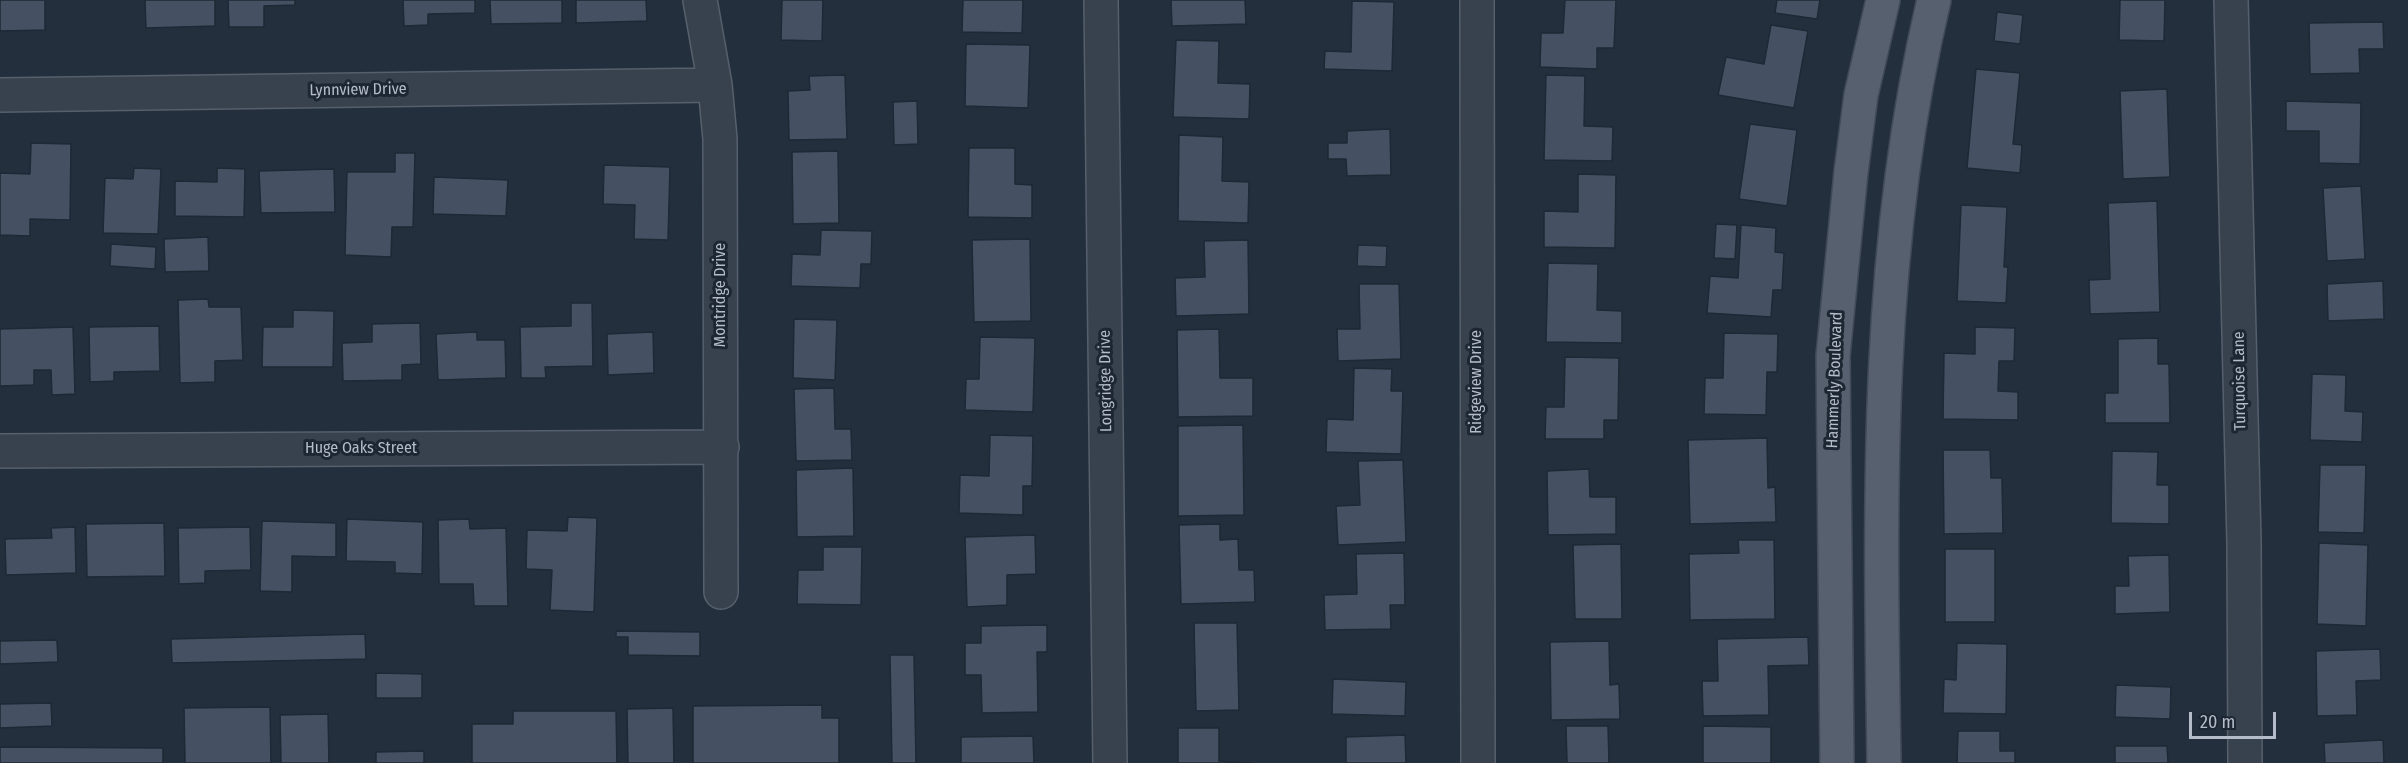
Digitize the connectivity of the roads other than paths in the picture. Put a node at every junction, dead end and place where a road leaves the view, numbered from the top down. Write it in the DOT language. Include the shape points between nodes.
graph roads {
  1 [pos="700,0"];
  2 [pos="1101,0"];
  3 [pos="1477,0"];
  4 [pos="1883,0"];
  5 [pos="1934,0"];
  6 [pos="2231,0"];
  7 [pos="716,85"];
  8 [pos="0,95"];
  9 [pos="1833,356"];
  10 [pos="1884,358"];
  11 [pos="722,447"];
  12 [pos="0,451"];
  13 [pos="721,592"];
  14 [pos="1837,753"];
  15 [pos="1884,753"];
  16 [pos="1110,763"];
  17 [pos="1478,763"];
  18 [pos="2245,763"];
  1 -- 7 [label="street, Montridge Drive"];
  2 -- 16 [label="street, Longridge Drive"];
  3 -- 17 [label="street, Ridgeview Drive"];
  4 -- 9 [label="main road, Hammerly Boulevard" via="1861,95"];
  5 -- 10 [label="main road" via="1898,206"];
  6 -- 18 [label="street, Turquoise Lane"];
  7 -- 8 [label="street, Lynnview Drive"];
  7 -- 11 [label="street, Montridge Drive" via="720,139"];
  9 -- 10 [label="main road"];
  9 -- 14 [label="main road, Hammerly Boulevard"];
  10 -- 15 [label="main road"];
  11 -- 12 [label="street, Huge Oaks Street"];
  11 -- 13 [label="street, Montridge Drive"];
  14 -- 15 [label="main road"];
}
